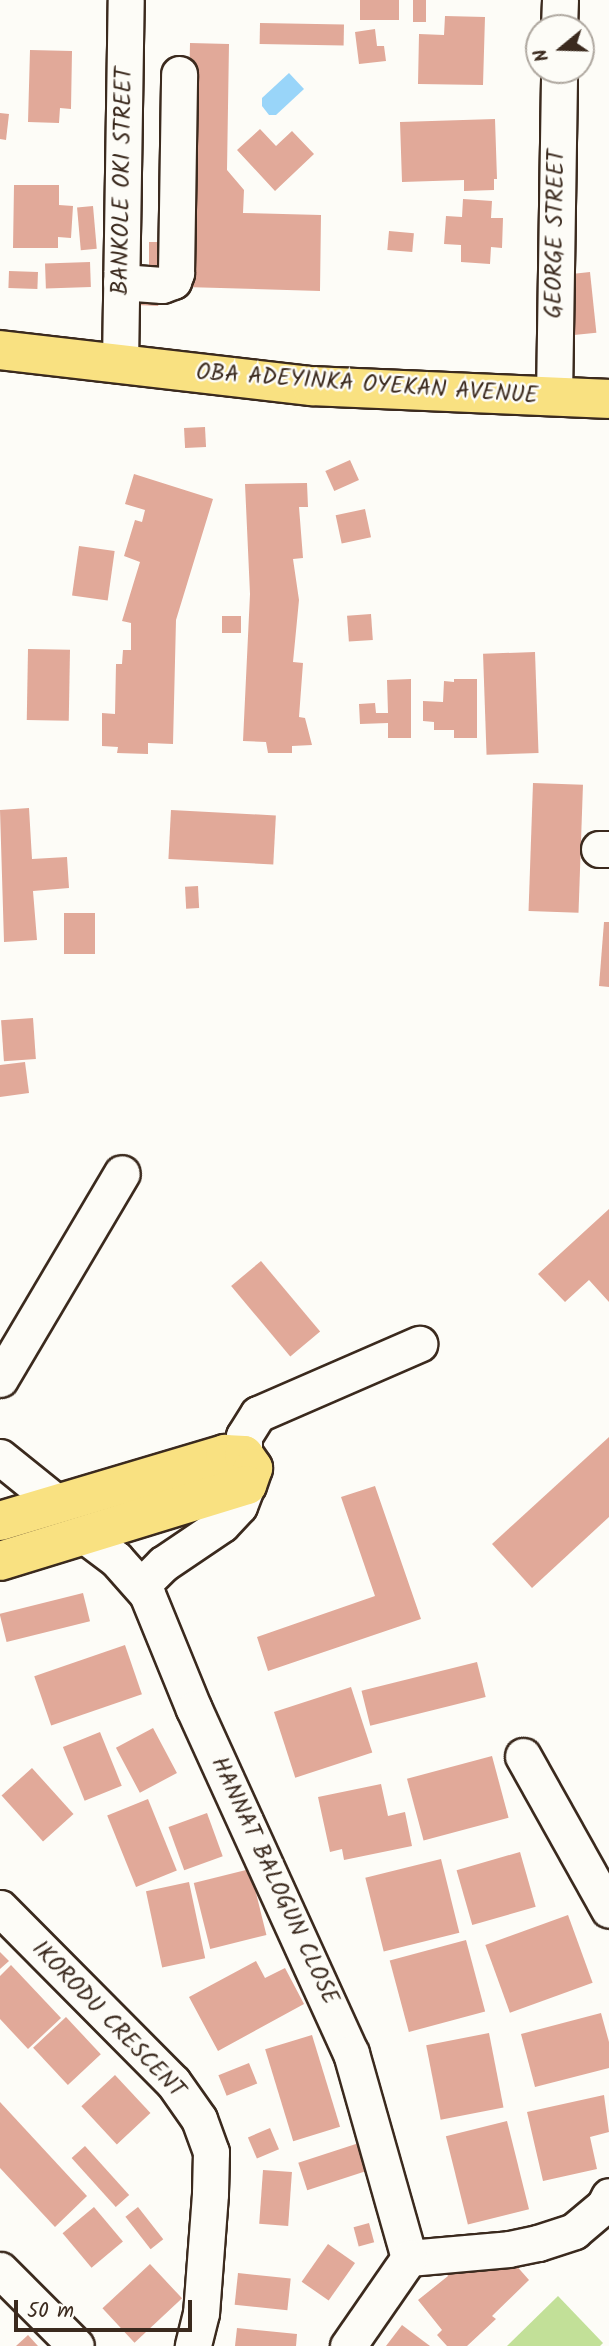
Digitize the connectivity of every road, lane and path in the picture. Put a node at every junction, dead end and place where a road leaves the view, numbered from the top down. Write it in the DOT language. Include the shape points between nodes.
graph roads {
  1 [pos="133,1"];
  2 [pos="179,74"];
  3 [pos="559,84"];
  4 [pos="121,282"];
  5 [pos="0,350"];
  6 [pos="120,363"];
  7 [pos="554,397"];
  8 [pos="609,399"];
  9 [pos="122,1173"];
  10 [pos="419,1344"];
  11 [pos="0,1379"];
  12 [pos="0,1457"];
  13 [pos="245,1470"];
  14 [pos="57,1503"];
  15 [pos="0,1521"];
  16 [pos="84,1535"];
  17 [pos="0,1561"];
  18 [pos="142,1585"];
  19 [pos="523,1756"];
  20 [pos="0,1908"];
  21 [pos="609,1910"];
  22 [pos="609,2196"];
  23 [pos="409,2258"];
  24 [pos="0,2270"];
  25 [pos="76,2346"];
  26 [pos="193,2346"];
  27 [pos="348,2346"];
  1 -- 4 [label="street, BANKOLE OKI STREET"];
  2 -- 4 [label="street" via="176,274 173,281 162,285"];
  3 -- 7 [label="street, GEORGE STREET"];
  4 -- 6 [label="street, BANKOLE OKI STREET"];
  5 -- 6 [label="main road, OBA ADEYINKA OYEKAN AVENUE"];
  6 -- 7 [label="main road, OBA ADEYINKA OYEKAN AVENUE" via="312,386"];
  7 -- 8 [label="main road, OBA ADEYINKA OYEKAN AVENUE"];
  9 -- 11 [label="street"];
  10 -- 13 [label="street" via="258,1414 244,1436"];
  12 -- 14 [label="street"];
  13 -- 14 [label="main road" via="225,1454"];
  13 -- 16 [label="main road"];
  13 -- 18 [label="street" via="239,1506"];
  14 -- 15 [label="main road"];
  16 -- 17 [label="main road"];
  16 -- 18 [label="street, HANNAT BALOGUN CLOSE"];
  18 -- 23 [label="street, HANNAT BALOGUN CLOSE" via="351,2053"];
  19 -- 21 [label="street"];
  20 -- 26 [label="street, IKORODU CRESCENT" via="173,2082 199,2119 211,2152 210,2194 201,2313"];
  22 -- 23 [label="street" via="604,2206 574,2231 538,2243"];
  23 -- 27 [label="street"];
  24 -- 25 [label="street"];
}
